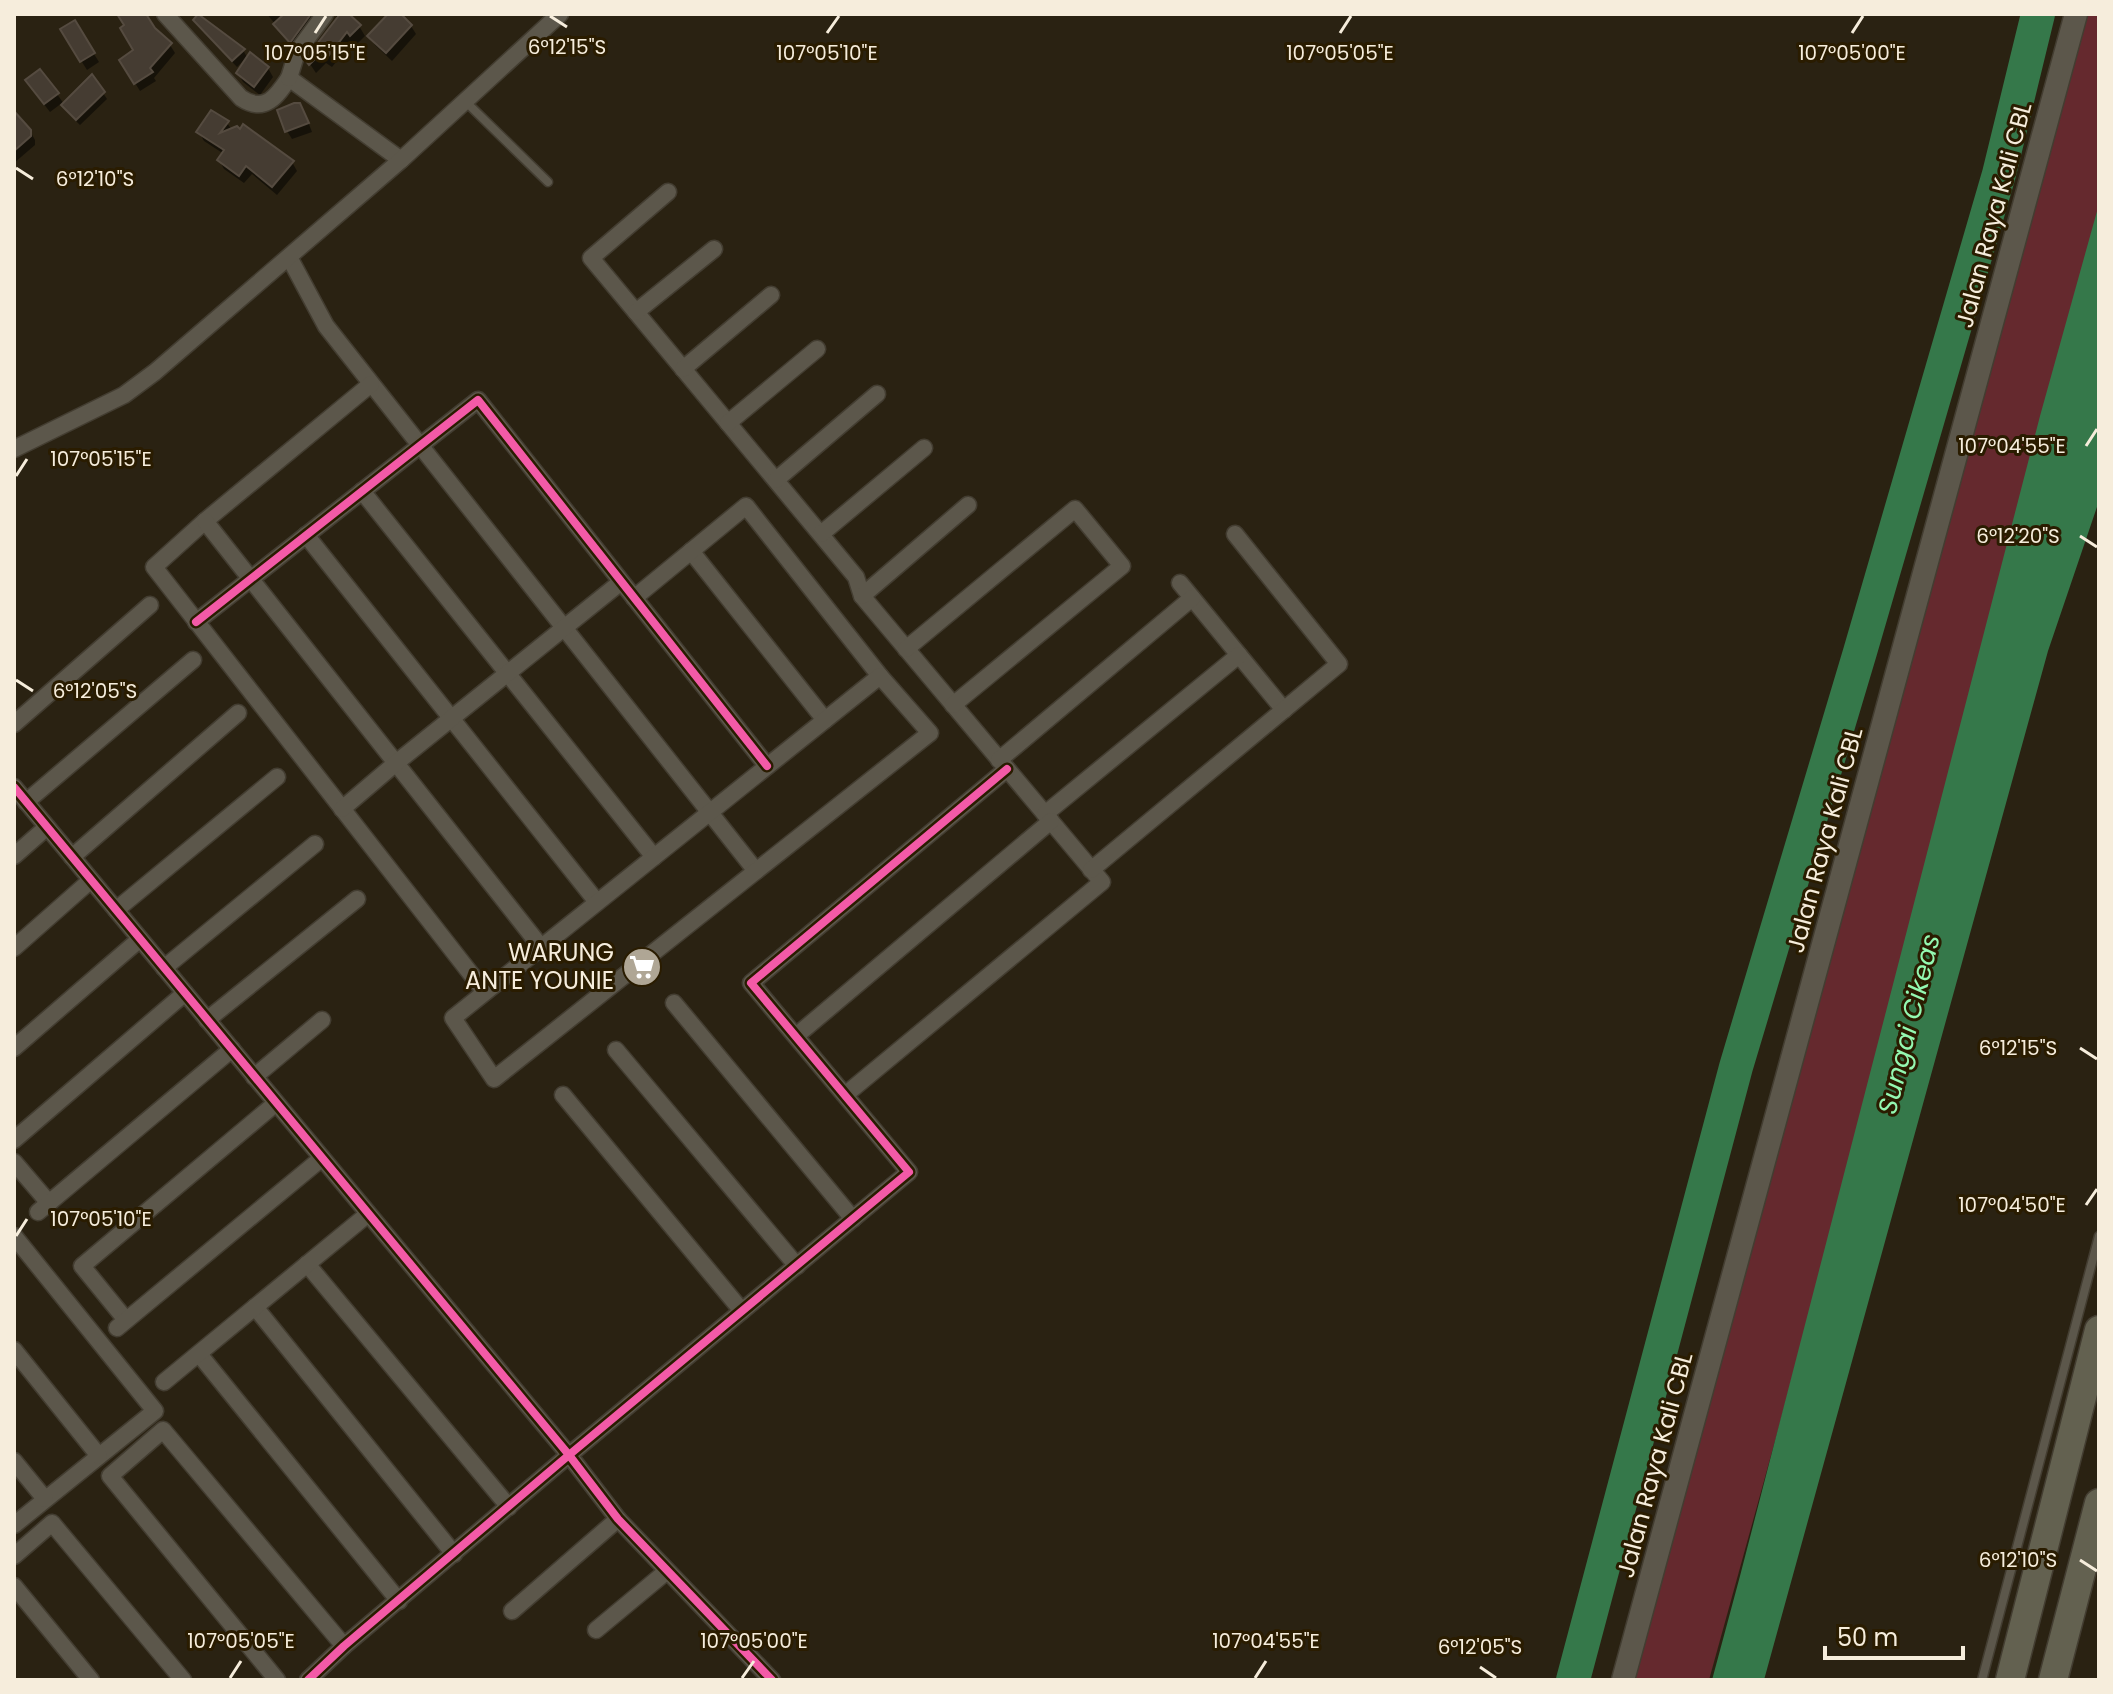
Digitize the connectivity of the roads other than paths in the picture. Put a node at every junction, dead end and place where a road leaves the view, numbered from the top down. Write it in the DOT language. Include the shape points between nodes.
graph roads {
  1 [pos="165,14"];
  2 [pos="325,14"];
  3 [pos="560,14"];
  4 [pos="2076,14"];
  5 [pos="289,78"];
  6 [pos="464,101"];
  7 [pos="401,160"];
  8 [pos="548,182"];
  9 [pos="668,192"];
  10 [pos="714,249"];
  11 [pos="289,257"];
  12 [pos="771,295"];
  13 [pos="636,312"];
  14 [pos="817,349"];
  15 [pos="683,369"];
  16 [pos="371,384"];
  17 [pos="877,394"];
  18 [pos="728,423"];
  19 [pos="420,445"];
  20 [pos="924,448"];
  21 [pos="14,449"];
  22 [pos="776,480"];
  23 [pos="362,491"];
  24 [pos="968,505"];
  25 [pos="205,521"];
  26 [pos="821,534"];
  27 [pos="1235,534"];
  28 [pos="306,535"];
  29 [pos="691,551"];
  30 [pos="250,579"];
  31 [pos="621,582"];
  32 [pos="1180,583"];
  33 [pos="862,596"];
  34 [pos="634,598"];
  35 [pos="1192,598"];
  36 [pos="150,605"];
  37 [pos="196,622"];
  38 [pos="564,628"];
  39 [pos="906,649"];
  40 [pos="1239,655"];
  41 [pos="193,660"];
  42 [pos="507,673"];
  43 [pos="880,676"];
  44 [pos="953,705"];
  45 [pos="1284,710"];
  46 [pos="238,713"];
  47 [pos="451,718"];
  48 [pos="825,720"];
  49 [pos="14,724"];
  50 [pos="396,763"];
  51 [pos="1003,765"];
  52 [pos="767,766"];
  53 [pos="277,777"];
  54 [pos="14,787"];
  55 [pos="26,802"];
  56 [pos="342,809"];
  57 [pos="710,812"];
  58 [pos="1048,818"];
  59 [pos="47,827"];
  60 [pos="315,844"];
  61 [pos="14,856"];
  62 [pos="72,857"];
  63 [pos="654,857"];
  64 [pos="1091,870"];
  65 [pos="756,871"];
  66 [pos="91,880"];
  67 [pos="357,899"];
  68 [pos="597,902"];
  69 [pos="116,910"];
  70 [pos="140,939"];
  71 [pos="541,947"];
  72 [pos="14,948"];
  73 [pos="164,968"];
  74 [pos="485,992"];
  75 [pos="185,993"];
  76 [pos="674,1003"];
  77 [pos="207,1020"];
  78 [pos="322,1020"];
  79 [pos="796,1036"];
  80 [pos="14,1048"];
  81 [pos="232,1049"];
  82 [pos="616,1050"];
  83 [pos="254,1077"];
  84 [pos="563,1095"];
  85 [pos="845,1095"];
  86 [pos="276,1103"];
  87 [pos="14,1140"];
  88 [pos="322,1158"];
  89 [pos="14,1162"];
  90 [pos="368,1214"];
  91 [pos="853,1219"];
  92 [pos="14,1236"];
  93 [pos="2099,1236"];
  94 [pos="307,1264"];
  95 [pos="797,1266"];
  96 [pos="255,1307"];
  97 [pos="742,1311"];
  98 [pos="2099,1330"];
  99 [pos="14,1350"];
  100 [pos="199,1354"];
  101 [pos="164,1382"];
  102 [pos="569,1455"];
  103 [pos="99,1456"];
  104 [pos="14,1461"];
  105 [pos="45,1499"];
  106 [pos="2099,1503"];
  107 [pos="509,1507"];
  108 [pos="618,1519"];
  109 [pos="14,1525"];
  110 [pos="454,1554"];
  111 [pos="14,1556"];
  112 [pos="667,1571"];
  113 [pos="14,1586"];
  114 [pos="399,1601"];
  115 [pos="512,1611"];
  116 [pos="596,1630"];
  117 [pos="344,1646"];
  118 [pos="91,1680"];
  119 [pos="183,1680"];
  120 [pos="277,1680"];
  121 [pos="308,1680"];
  122 [pos="772,1680"];
  123 [pos="1623,1680"];
  124 [pos="1982,1680"];
  125 [pos="2010,1680"];
  126 [pos="2053,1680"];
  1 -- 5 [label="street" via="249,104 274,99"];
  2 -- 5 [label="street" via="297,52"];
  3 -- 6 [label="street"];
  4 -- 123 [label="main road, Jalan Raya Kali CBL"];
  5 -- 7 [label="street"];
  6 -- 7 [label="street"];
  6 -- 8 [label="lane"];
  7 -- 11 [label="street"];
  9 -- 13 [label="street" via="591,258"];
  10 -- 13 [label="street"];
  11 -- 16 [label="street" via="326,326"];
  11 -- 21 [label="street" via="124,395"];
  12 -- 15 [label="street"];
  13 -- 15 [label="street"];
  14 -- 18 [label="street"];
  15 -- 18 [label="street"];
  16 -- 19 [label="street"];
  16 -- 25 [label="street"];
  17 -- 22 [label="street"];
  18 -- 22 [label="street"];
  19 -- 23 [label="street"];
  19 -- 31 [label="street" via="478,400"];
  19 -- 38 [label="street"];
  20 -- 26 [label="street"];
  22 -- 26 [label="street"];
  23 -- 28 [label="street"];
  23 -- 42 [label="street"];
  24 -- 33 [label="street"];
  25 -- 30 [label="street"];
  25 -- 37 [label="street" via="154,567"];
  26 -- 33 [label="street" via="856,577"];
  27 -- 45 [label="street" via="1339,664"];
  28 -- 30 [label="street"];
  28 -- 47 [label="street"];
  29 -- 34 [label="street"];
  29 -- 43 [label="street" via="746,506"];
  29 -- 48 [label="street"];
  30 -- 37 [label="street"];
  30 -- 50 [label="street"];
  31 -- 34 [label="street"];
  31 -- 38 [label="street"];
  32 -- 35 [label="street"];
  33 -- 39 [label="street"];
  34 -- 52 [label="street"];
  35 -- 40 [label="street"];
  35 -- 51 [label="street"];
  36 -- 49 [label="street"];
  37 -- 56 [label="street"];
  38 -- 42 [label="street"];
  38 -- 57 [label="street"];
  39 -- 44 [label="street"];
  39 -- 44 [label="street" via="1075,509 1122,566"];
  40 -- 45 [label="street"];
  40 -- 58 [label="street"];
  41 -- 55 [label="street"];
  42 -- 47 [label="street"];
  42 -- 63 [label="street"];
  43 -- 48 [label="street"];
  43 -- 65 [label="street" via="930,733"];
  44 -- 51 [label="street"];
  45 -- 64 [label="street"];
  46 -- 62 [label="street"];
  47 -- 50 [label="street"];
  47 -- 68 [label="street"];
  48 -- 52 [label="street"];
  50 -- 56 [label="street"];
  50 -- 71 [label="street"];
  51 -- 58 [label="street"];
  51 -- 79 [label="street" via="751,983"];
  52 -- 57 [label="street"];
  53 -- 69 [label="street"];
  54 -- 55 [label="street"];
  55 -- 59 [label="street"];
  56 -- 74 [label="street"];
  57 -- 63 [label="street"];
  57 -- 65 [label="street"];
  58 -- 64 [label="street"];
  58 -- 79 [label="street"];
  59 -- 61 [label="street"];
  59 -- 62 [label="street"];
  60 -- 73 [label="street"];
  62 -- 66 [label="street"];
  63 -- 68 [label="street"];
  64 -- 85 [label="street" via="1102,882"];
  65 -- 74 [label="street" via="494,1079 453,1018"];
  66 -- 69 [label="street"];
  66 -- 72 [label="street"];
  67 -- 77 [label="street"];
  68 -- 71 [label="street"];
  69 -- 70 [label="street"];
  70 -- 73 [label="street"];
  70 -- 80 [label="street"];
  71 -- 74 [label="street"];
  73 -- 75 [label="street"];
  75 -- 77 [label="street"];
  75 -- 87 [label="street"];
  76 -- 91 [label="street"];
  77 -- 81 [label="street"];
  78 -- 83 [label="street"];
  79 -- 85 [label="street"];
  81 -- 83 [label="street"];
  81 -- 89 [label="street" via="43,1208"];
  82 -- 95 [label="street"];
  83 -- 86 [label="street"];
  84 -- 97 [label="street"];
  85 -- 91 [label="street" via="909,1172"];
  86 -- 88 [label="street"];
  86 -- 88 [label="street" via="82,1266 122,1324"];
  88 -- 90 [label="street"];
  90 -- 94 [label="street"];
  90 -- 102 [label="street"];
  91 -- 95 [label="street"];
  92 -- 103 [label="street" via="155,1411"];
  93 -- 124 [label="lane"];
  94 -- 96 [label="street"];
  94 -- 107 [label="street"];
  95 -- 97 [label="street"];
  96 -- 100 [label="street"];
  96 -- 110 [label="street"];
  97 -- 102 [label="street"];
  98 -- 125 [label="highway"];
  99 -- 103 [label="street"];
  100 -- 101 [label="street"];
  100 -- 114 [label="street"];
  102 -- 107 [label="street"];
  102 -- 108 [label="street"];
  103 -- 105 [label="street"];
  104 -- 105 [label="street"];
  105 -- 109 [label="street"];
  106 -- 126 [label="highway"];
  107 -- 110 [label="street"];
  108 -- 112 [label="street"];
  108 -- 115 [label="street"];
  110 -- 114 [label="street"];
  111 -- 119 [label="street" via="52,1523"];
  112 -- 116 [label="street"];
  112 -- 122 [label="street"];
  113 -- 118 [label="street"];
  114 -- 117 [label="street"];
  117 -- 120 [label="street" via="163,1430 110,1476"];
  117 -- 121 [label="street"];
}
